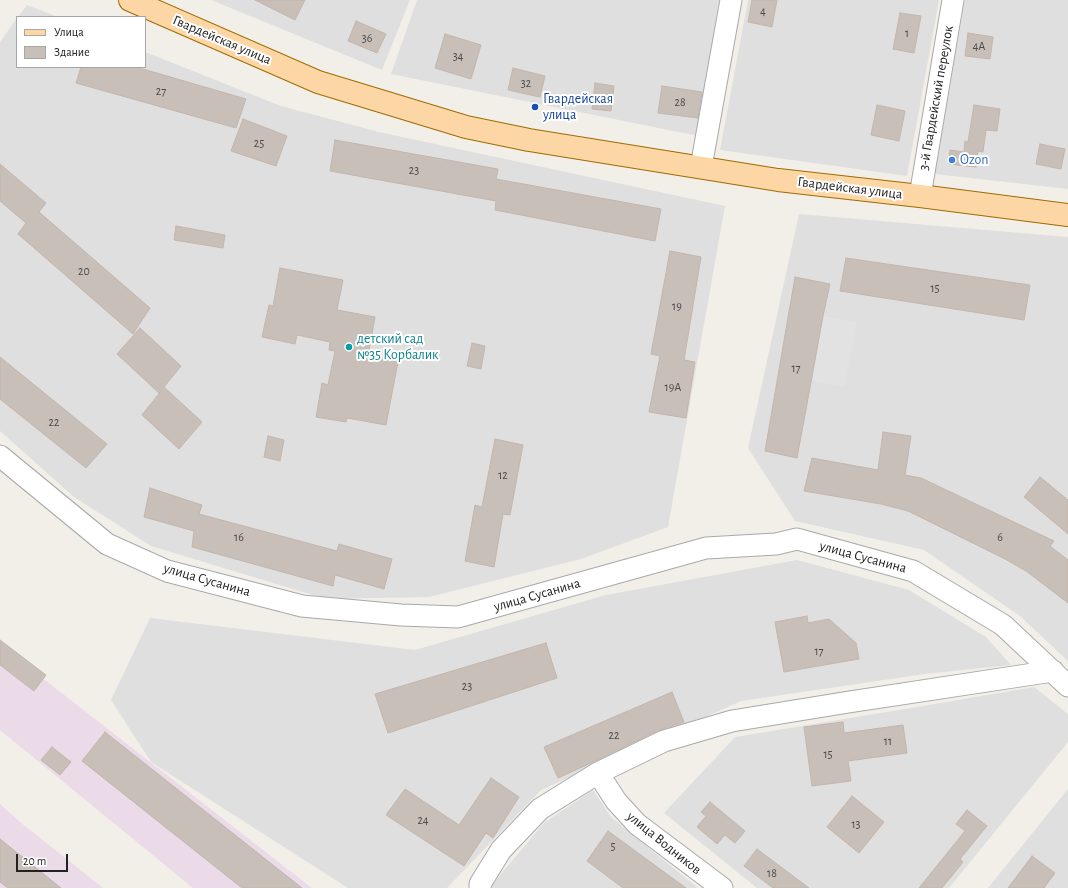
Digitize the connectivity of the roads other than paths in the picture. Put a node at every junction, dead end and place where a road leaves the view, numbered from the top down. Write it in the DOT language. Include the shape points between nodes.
graph roads {
  1 [pos="130,0"];
  2 [pos="731,0"];
  3 [pos="953,0"];
  4 [pos="701,167"];
  5 [pos="920,196"];
  6 [pos="1068,215"];
  7 [pos="0,456"];
  8 [pos="1053,671"];
  9 [pos="1068,686"];
  10 [pos="598,773"];
  11 [pos="480,888"];
  12 [pos="722,888"];
  1 -- 4 [label="main road, Гвардейская улица" via="318,82 466,127 529,140"];
  2 -- 4 [label="street"];
  3 -- 5 [label="street, 3-й Гвардейский переулок"];
  4 -- 5 [label="main road, Гвардейская улица" via="778,180"];
  5 -- 6 [label="main road, Гвардейская улица"];
  7 -- 8 [label="street, улица Сусанина" via="107,544 167,571 302,606 401,616 458,617 706,548 776,544 796,539 913,571 1003,625"];
  8 -- 9 [label="street, улица Сусанина"];
  8 -- 10 [label="street" via="732,721 664,741"];
  10 -- 11 [label="street" via="540,809 501,850"];
  10 -- 12 [label="street, улица Водников" via="616,801 637,824"];
}
